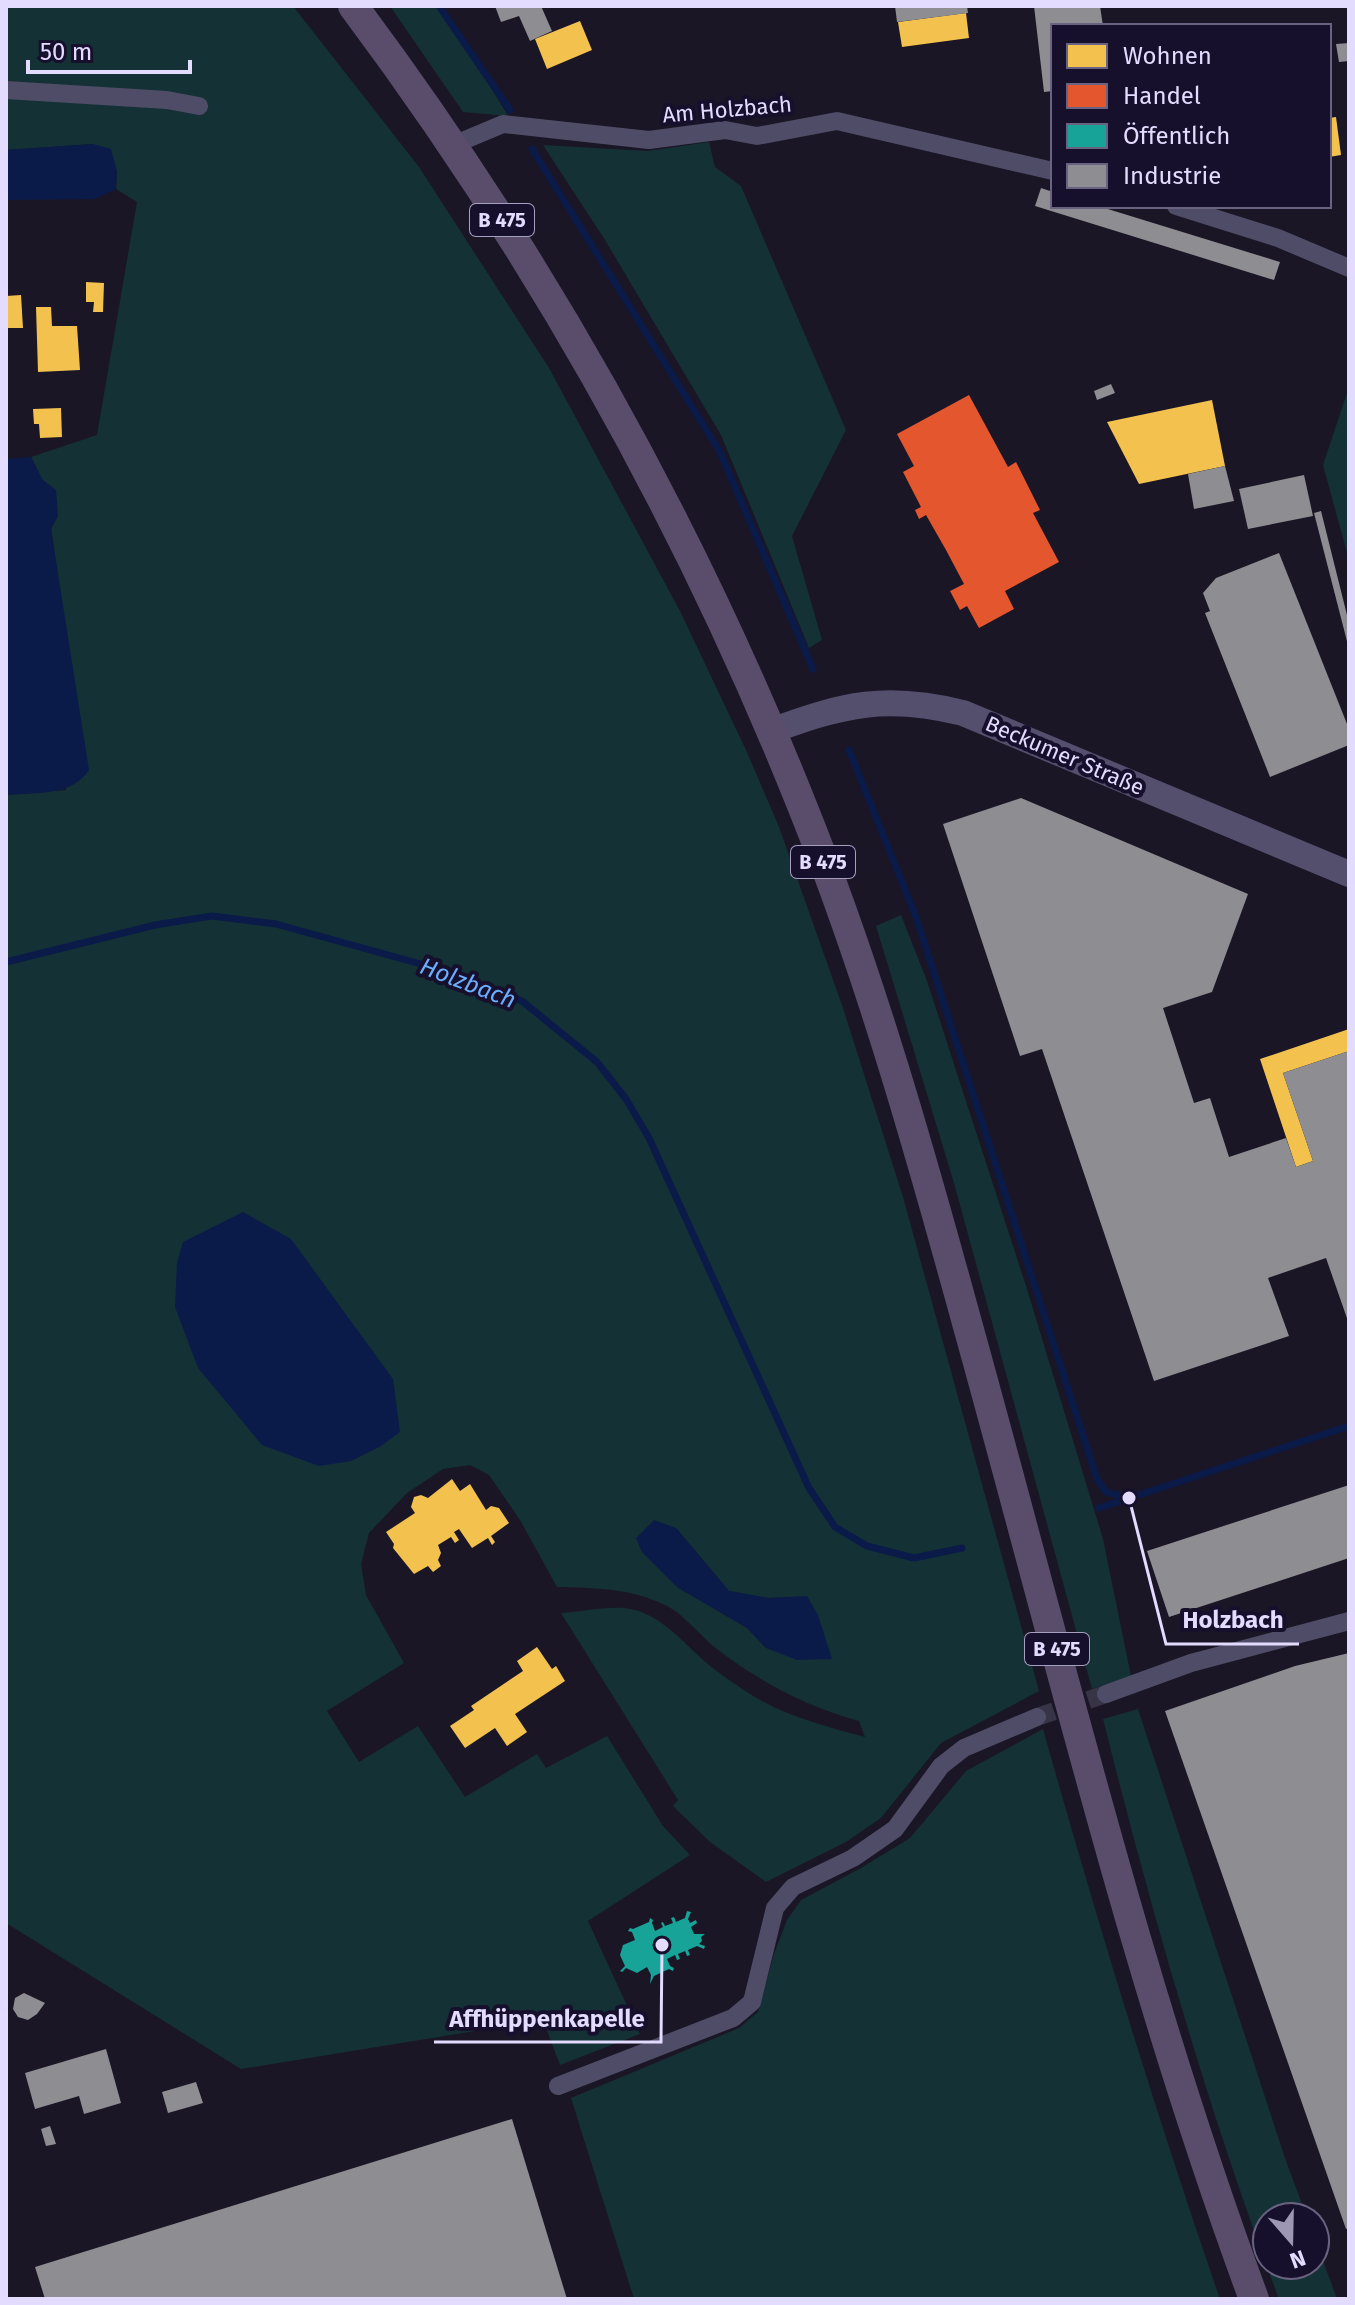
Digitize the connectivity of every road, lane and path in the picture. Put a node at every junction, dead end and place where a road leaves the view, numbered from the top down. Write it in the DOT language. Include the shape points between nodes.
graph roads {
  1 [pos="353,6"];
  2 [pos="6,90"];
  3 [pos="199,106"];
  4 [pos="453,145"];
  5 [pos="1051,171"];
  6 [pos="1182,208"];
  7 [pos="1349,268"];
  8 [pos="771,731"];
  9 [pos="1349,874"];
  10 [pos="1349,1621"];
  11 [pos="1106,1694"];
  12 [pos="1037,1717"];
  13 [pos="558,2086"];
  14 [pos="1254,2299"];
  1 -- 4 [label="main road, B 475"];
  2 -- 3 [label="street"];
  4 -- 5 [label="street, Am Holzbach" via="503,124 649,140 725,130 757,136 837,121"];
  4 -- 8 [label="main road, B 475" via="590,365 711,597"];
  6 -- 7 [label="street" via="1278,238"];
  8 -- 9 [label="street, Beckumer Straße" via="854,706 924,703 963,713"];
  8 -- 14 [label="main road, B 475" via="805,811 869,995 929,1187 1145,1966 1201,2150"];
  10 -- 11 [label="street" via="1191,1663"];
  12 -- 13 [label="street" via="964,1748 941,1766 895,1829 853,1858 793,1887 775,1908 752,2002 733,2018"];
}
